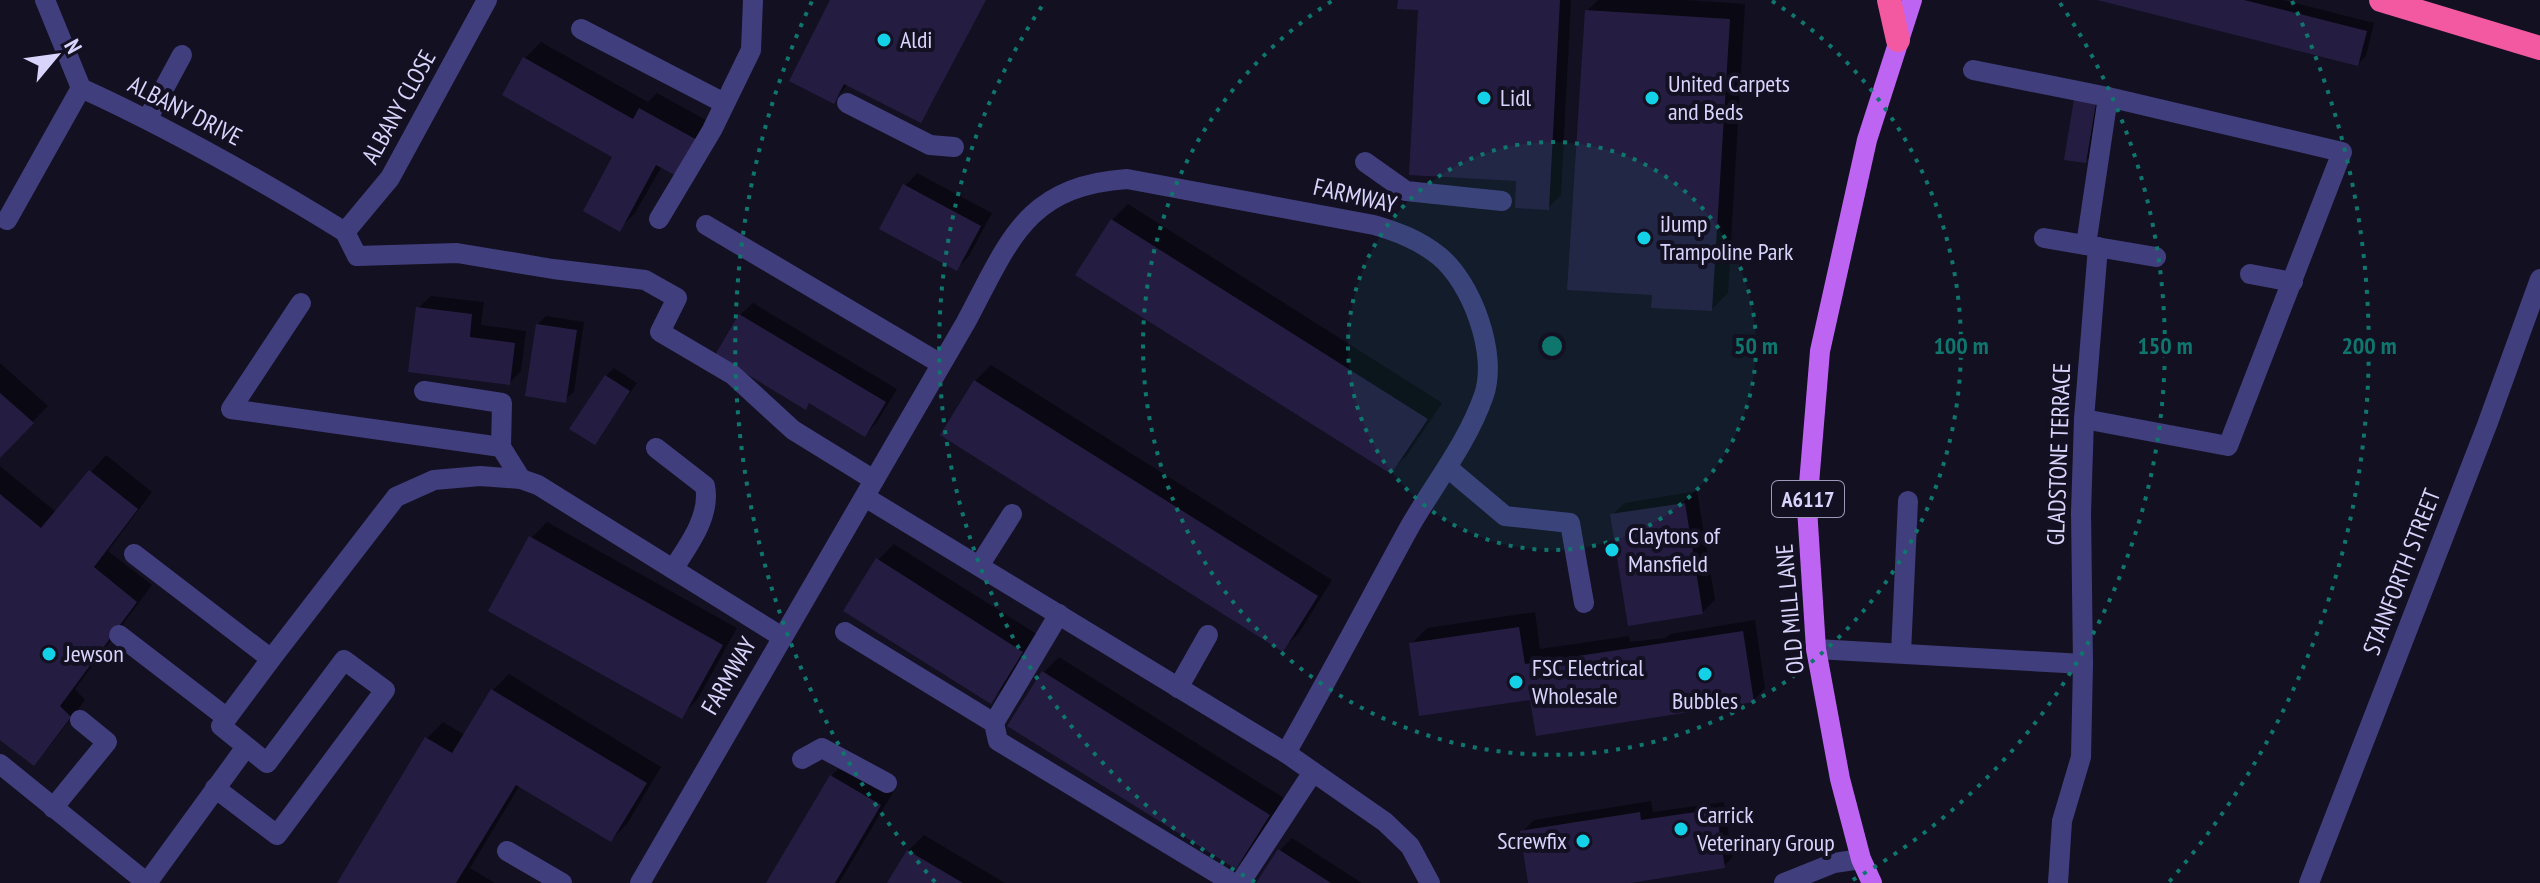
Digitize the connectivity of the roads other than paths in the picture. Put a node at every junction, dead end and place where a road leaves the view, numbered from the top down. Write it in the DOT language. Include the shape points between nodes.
graph roads {
  1 [pos="45,0"];
  2 [pos="487,0"];
  3 [pos="753,0"];
  4 [pos="1889,0"];
  5 [pos="1912,0"];
  6 [pos="2381,0"];
  7 [pos="2424,7"];
  8 [pos="581,29"];
  9 [pos="1898,40"];
  10 [pos="2540,48"];
  11 [pos="182,55"];
  12 [pos="1973,70"];
  13 [pos="81,88"];
  14 [pos="2108,97"];
  15 [pos="724,103"];
  16 [pos="847,103"];
  17 [pos="148,118"];
  18 [pos="954,147"];
  19 [pos="1365,162"];
  20 [pos="1502,201"];
  21 [pos="659,219"];
  22 [pos="7,220"];
  23 [pos="706,225"];
  24 [pos="345,232"];
  25 [pos="2044,238"];
  26 [pos="2092,246"];
  27 [pos="2156,257"];
  28 [pos="2250,274"];
  29 [pos="2540,279"];
  30 [pos="2293,282"];
  31 [pos="301,303"];
  32 [pos="941,364"];
  33 [pos="424,391"];
  34 [pos="2084,419"];
  35 [pos="501,447"];
  36 [pos="656,448"];
  37 [pos="1448,468"];
  38 [pos="521,479"];
  39 [pos="869,488"];
  40 [pos="1908,501"];
  41 [pos="1012,514"];
  42 [pos="134,554"];
  43 [pos="979,566"];
  44 [pos="673,569"];
  45 [pos="1584,603"];
  46 [pos="1059,614"];
  47 [pos="845,632"];
  48 [pos="119,635"];
  49 [pos="1208,635"];
  50 [pos="782,637"];
  51 [pos="1816,649"];
  52 [pos="1901,653"];
  53 [pos="271,659"];
  54 [pos="2083,664"];
  55 [pos="1178,688"];
  56 [pos="227,718"];
  57 [pos="80,720"];
  58 [pos="994,723"];
  59 [pos="246,747"];
  60 [pos="1286,753"];
  61 [pos="802,759"];
  62 [pos="0,764"];
  63 [pos="1313,772"];
  64 [pos="887,783"];
  65 [pos="215,788"];
  66 [pos="53,808"];
  67 [pos="507,851"];
  68 [pos="1861,859"];
  69 [pos="147,883"];
  70 [pos="562,883"];
  71 [pos="640,883"];
  72 [pos="1233,883"];
  73 [pos="1240,883"];
  74 [pos="1430,883"];
  75 [pos="1784,883"];
  76 [pos="1872,883"];
  77 [pos="2058,883"];
  78 [pos="2309,883"];
  1 -- 13 [label="street"];
  2 -- 24 [label="street, ALBANY CLOSE" via="390,178"];
  3 -- 15 [label="street" via="751,50"];
  4 -- 9 [label="highway"];
  5 -- 9 [label="main road, OLD MILL LANE / A6117"];
  6 -- 7 [label="highway"];
  7 -- 10 [label="highway"];
  8 -- 15 [label="street"];
  9 -- 51 [label="main road, OLD MILL LANE / A6117" via="1867,140 1820,351 1807,508"];
  11 -- 17 [label="street"];
  12 -- 14 [label="street"];
  13 -- 17 [label="street, ALBANY DRIVE"];
  13 -- 22 [label="street"];
  14 -- 26 [label="street, GLADSTONE TERRACE"];
  14 -- 30 [label="street" via="2342,152"];
  15 -- 21 [label="street"];
  16 -- 18 [label="street" via="930,145"];
  17 -- 24 [label="street, ALBANY DRIVE"];
  19 -- 20 [label="street" via="1406,191"];
  23 -- 32 [label="street"];
  24 -- 39 [label="street, ALBANY DRIVE" via="357,256 457,253 645,280 677,298 660,332 733,375"];
  25 -- 26 [label="street"];
  26 -- 27 [label="street"];
  26 -- 34 [label="street, GLADSTONE TERRACE"];
  28 -- 30 [label="street"];
  29 -- 78 [label="street, STAINFORTH STREET"];
  30 -- 34 [label="street" via="2228,446"];
  31 -- 35 [label="street" via="231,409"];
  32 -- 37 [label="street, FARMWAY" via="1017,229 1067,190 1094,181 1127,179 1374,225 1408,236 1441,258 1468,293 1482,325 1485,393"];
  32 -- 39 [label="street, FARMWAY"];
  33 -- 35 [label="street" via="502,403"];
  34 -- 54 [label="street, GLADSTONE TERRACE"];
  35 -- 38 [label="street"];
  36 -- 44 [label="street" via="705,486 708,502"];
  37 -- 45 [label="street" via="1505,516 1570,523"];
  37 -- 60 [label="street, FARMWAY" via="1410,526"];
  38 -- 44 [label="street"];
  38 -- 53 [label="street" via="434,480 396,497"];
  39 -- 43 [label="street"];
  39 -- 50 [label="street, FARMWAY"];
  40 -- 52 [label="street"];
  41 -- 43 [label="street"];
  42 -- 53 [label="street"];
  43 -- 46 [label="street"];
  44 -- 50 [label="street"];
  46 -- 55 [label="street"];
  46 -- 58 [label="street"];
  47 -- 58 [label="street"];
  48 -- 56 [label="street"];
  49 -- 55 [label="street"];
  50 -- 71 [label="street, FARMWAY"];
  51 -- 52 [label="street"];
  51 -- 68 [label="main road, OLD MILL LANE / A6117"];
  52 -- 54 [label="street"];
  53 -- 56 [label="street"];
  54 -- 77 [label="street, GLADSTONE TERRACE" via="2081,757 2062,821"];
  55 -- 60 [label="street"];
  56 -- 59 [label="street" via="221,726"];
  57 -- 66 [label="street" via="107,742"];
  58 -- 72 [label="street" via="998,741"];
  59 -- 65 [label="street"];
  59 -- 65 [label="street" via="267,763 344,660 385,690 277,835"];
  60 -- 63 [label="street"];
  61 -- 64 [label="street" via="822,748"];
  62 -- 66 [label="street"];
  63 -- 73 [label="street"];
  63 -- 74 [label="street" via="1385,822 1410,846"];
  65 -- 69 [label="street"];
  66 -- 69 [label="street"];
  67 -- 70 [label="street"];
  68 -- 75 [label="street" via="1834,863"];
  68 -- 76 [label="main road, OLD MILL LANE / A6117"];
}
